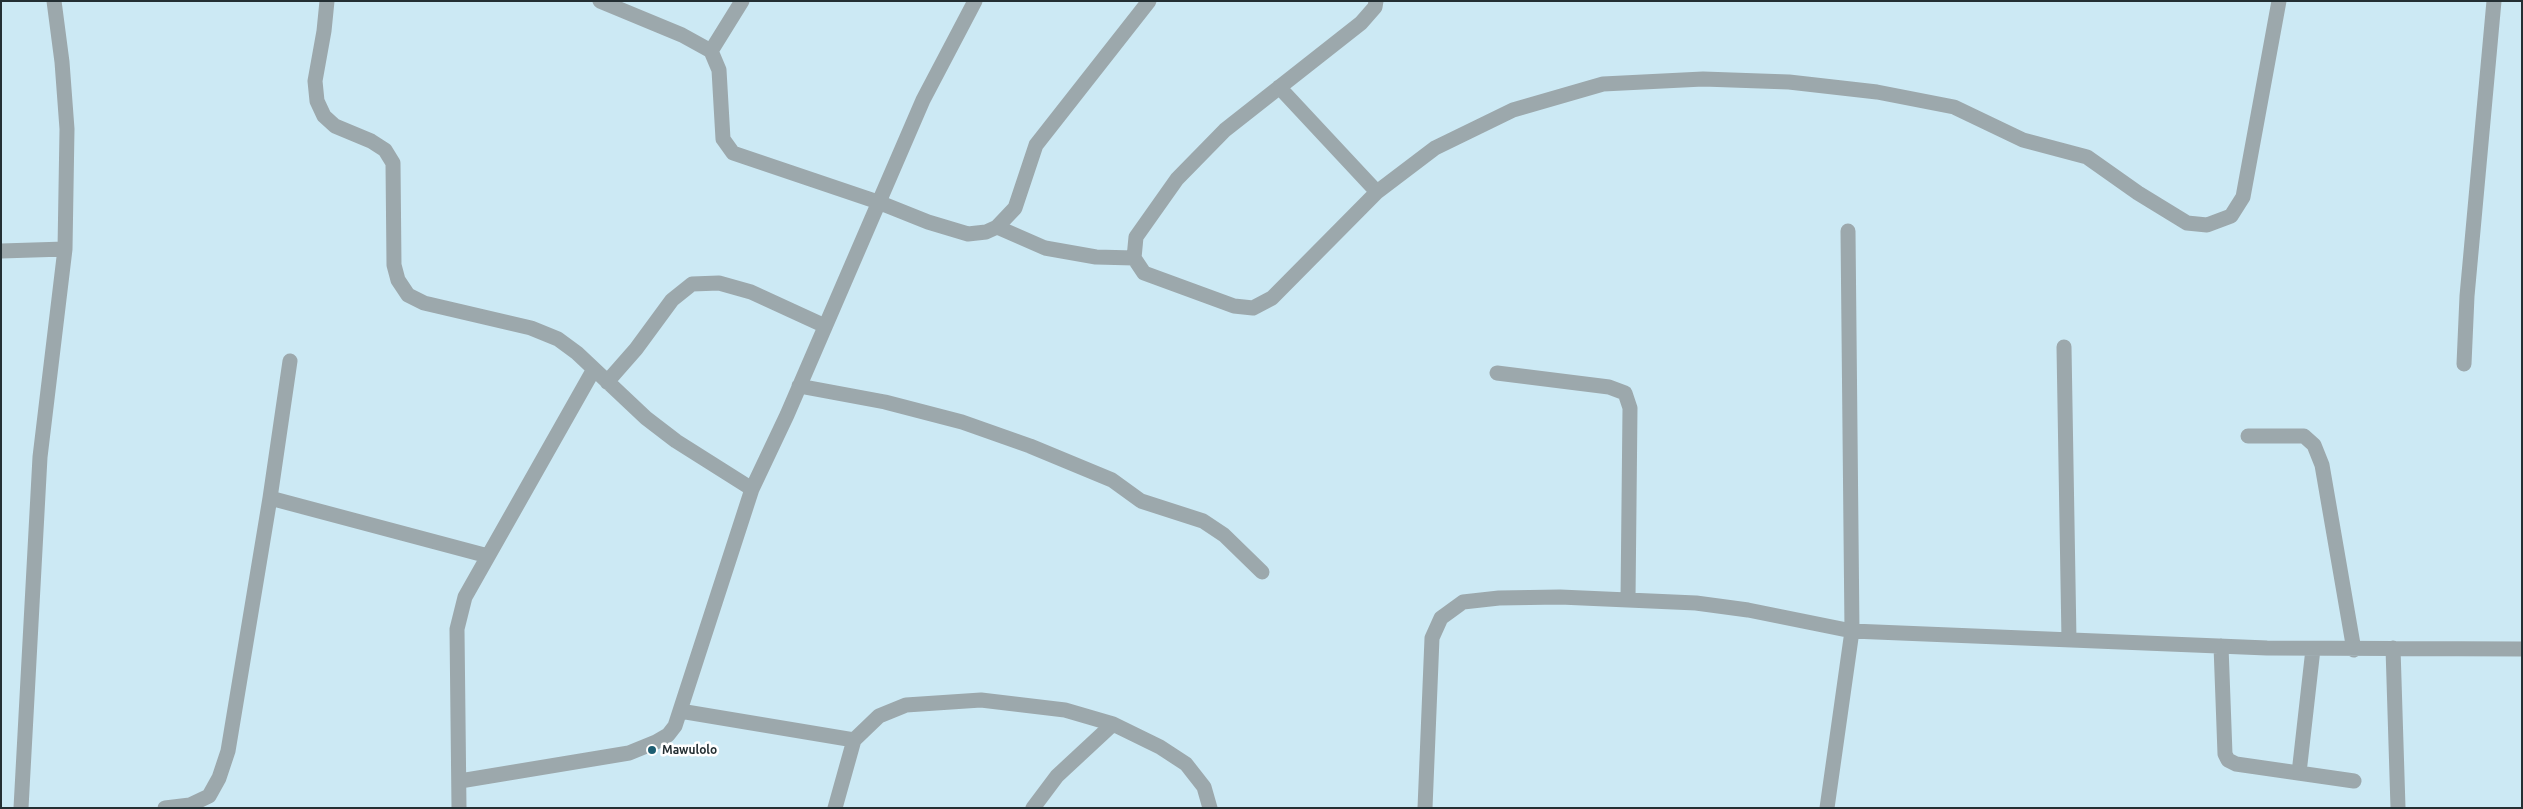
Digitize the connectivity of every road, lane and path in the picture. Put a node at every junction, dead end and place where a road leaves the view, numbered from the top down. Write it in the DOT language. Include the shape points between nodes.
graph roads {
  1 [pos="54,1"];
  2 [pos="326,1"];
  3 [pos="600,1"];
  4 [pos="742,1"];
  5 [pos="975,1"];
  6 [pos="1149,1"];
  7 [pos="1376,1"];
  8 [pos="2279,1"];
  9 [pos="2494,1"];
  10 [pos="710,51"];
  11 [pos="1279,87"];
  12 [pos="1377,192"];
  13 [pos="878,202"];
  14 [pos="997,227"];
  15 [pos="1848,231"];
  16 [pos="65,249"];
  17 [pos="1,251"];
  18 [pos="1134,258"];
  19 [pos="825,326"];
  20 [pos="2064,347"];
  21 [pos="290,361"];
  22 [pos="2464,364"];
  23 [pos="594,369"];
  24 [pos="1497,373"];
  25 [pos="607,382"];
  26 [pos="799,386"];
  27 [pos="2248,436"];
  28 [pos="752,489"];
  29 [pos="270,498"];
  30 [pos="488,556"];
  31 [pos="1262,572"];
  32 [pos="1628,600"];
  33 [pos="1852,631"];
  34 [pos="2070,640"];
  35 [pos="2221,646"];
  36 [pos="2393,648"];
  37 [pos="2313,649"];
  38 [pos="2522,649"];
  39 [pos="2354,650"];
  40 [pos="680,711"];
  41 [pos="1114,724"];
  42 [pos="854,740"];
  43 [pos="2299,773"];
  44 [pos="460,781"];
  45 [pos="2354,781"];
  46 [pos="21,808"];
  47 [pos="165,808"];
  48 [pos="459,808"];
  49 [pos="835,808"];
  50 [pos="1033,808"];
  51 [pos="1210,808"];
  52 [pos="1425,808"];
  53 [pos="1827,808"];
  54 [pos="2398,808"];
  1 -- 16 [label="street" via="67,129"];
  2 -- 23 [label="street" via="315,81 317,101 324,116 335,126 371,141 385,150 393,163 394,265 398,280 408,295 424,303 531,328 558,339"];
  3 -- 10 [label="street"];
  4 -- 10 [label="street"];
  5 -- 13 [label="street" via="923,100"];
  6 -- 14 [label="street" via="1036,144 1015,208"];
  7 -- 11 [label="street" via="1375,7 1360,23"];
  8 -- 12 [label="street" via="2244,197 2231,216 2207,224 2188,222 2138,193 2087,157 2023,140 1954,107 1877,92 1780,82 1704,79 1602,84 1513,110 1435,148"];
  9 -- 22 [label="street" via="2467,296"];
  10 -- 13 [label="street" via="719,70 722,89 723,139 733,153"];
  11 -- 12 [label="street"];
  11 -- 18 [label="street" via="1225,130 1178,179 1136,237"];
  12 -- 18 [label="street" via="1272,298 1253,308 1234,306 1144,273"];
  13 -- 14 [label="street" via="968,234"];
  13 -- 19 [label="street"];
  14 -- 18 [label="street" via="1045,248 1096,257"];
  15 -- 33 [label="street"];
  16 -- 17 [label="street"];
  16 -- 46 [label="street" via="40,457"];
  19 -- 25 [label="street" via="751,292 719,283 692,284 672,300"];
  19 -- 26 [label="street"];
  20 -- 34 [label="street"];
  21 -- 29 [label="street"];
  23 -- 25 [label="street"];
  23 -- 30 [label="street"];
  24 -- 32 [label="street" via="1609,387 1625,393 1630,408"];
  25 -- 28 [label="street" via="676,441"];
  26 -- 28 [label="street"];
  26 -- 31 [label="street" via="962,422 1030,446 1112,480 1141,501 1203,521 1224,535"];
  27 -- 39 [label="street" via="2304,436 2314,445 2322,465"];
  28 -- 40 [label="street"];
  29 -- 30 [label="street"];
  29 -- 47 [label="street" via="233,728 220,778 209,796 190,805"];
  30 -- 44 [label="street" via="465,597 457,629"];
  32 -- 33 [label="street" via="1696,603 1748,610"];
  32 -- 52 [label="street" via="1499,598 1463,602 1441,618 1432,638"];
  33 -- 34 [label="street"];
  33 -- 53 [label="street"];
  34 -- 35 [label="street"];
  35 -- 37 [label="street"];
  35 -- 43 [label="street" via="2225,754 2228,760"];
  36 -- 38 [label="street"];
  36 -- 39 [label="street"];
  36 -- 54 [label="street"];
  37 -- 39 [label="street"];
  37 -- 43 [label="street"];
  40 -- 42 [label="street"];
  40 -- 44 [label="street" via="668,735 629,753"];
  41 -- 42 [label="street" via="1064,710 1025,704 941,701 906,705 879,716"];
  41 -- 50 [label="street" via="1057,776"];
  41 -- 51 [label="street" via="1186,764 1204,787"];
  42 -- 49 [label="street"];
  43 -- 45 [label="street"];
  44 -- 48 [label="street"];
}
